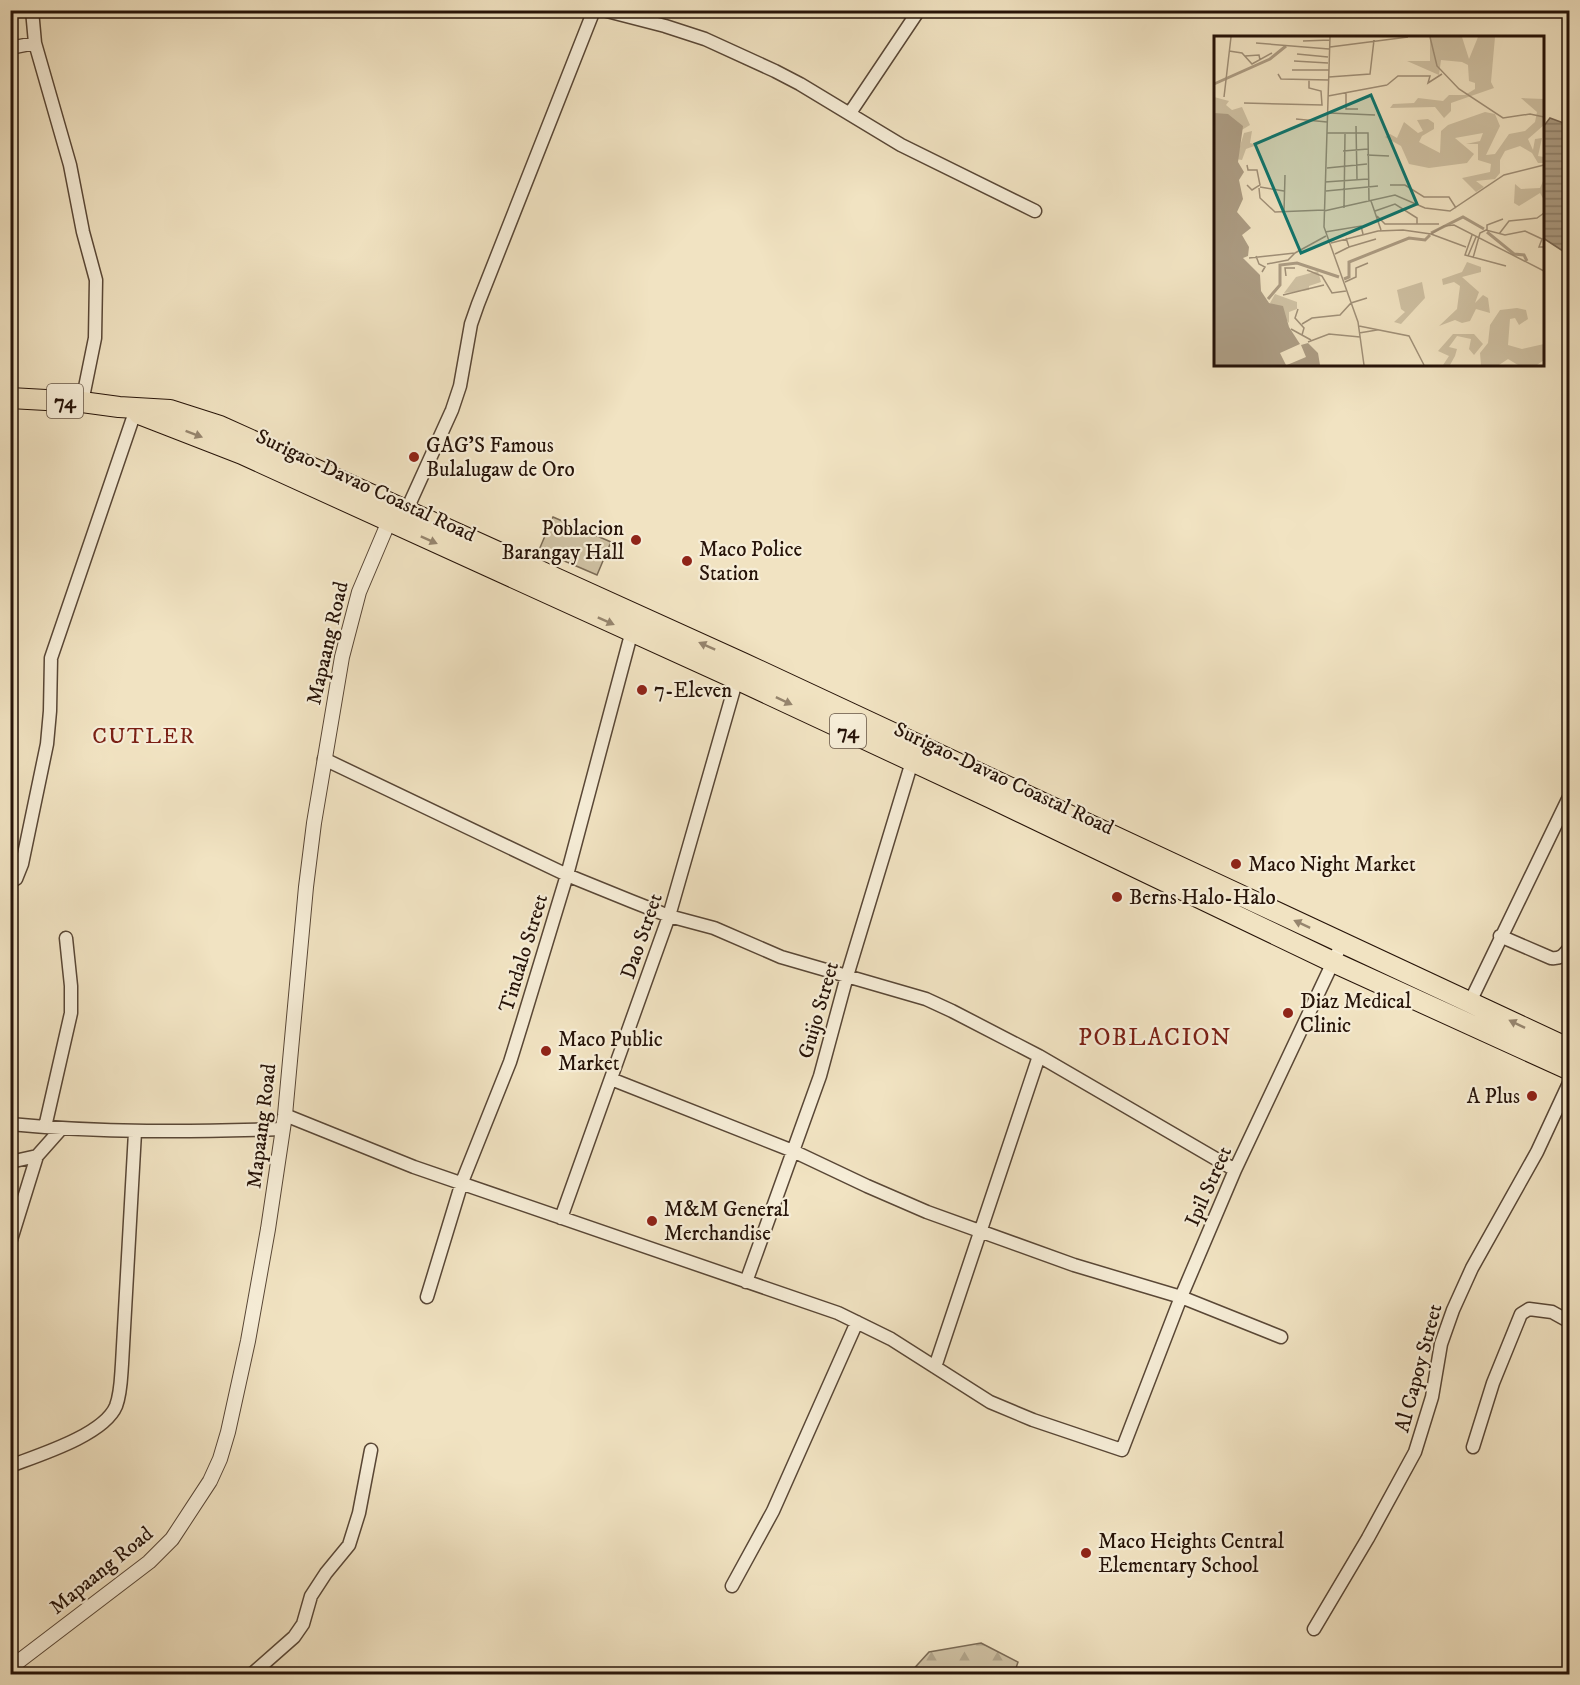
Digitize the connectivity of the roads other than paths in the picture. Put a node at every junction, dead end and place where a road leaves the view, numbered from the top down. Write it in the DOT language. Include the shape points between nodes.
graph roads {
  1 [pos="32,10"];
  2 [pos="594,10"];
  3 [pos="603,10"];
  4 [pos="919,10"];
  5 [pos="35,43"];
  6 [pos="10,48"];
  7 [pos="850,113"];
  8 [pos="1035,211"];
  9 [pos="10,398"];
  10 [pos="82,402"];
  11 [pos="127,410"];
  12 [pos="397,517"];
  13 [pos="634,624"];
  14 [pos="740,671"];
  15 [pos="915,753"];
  16 [pos="324,759"];
  17 [pos="1569,795"];
  18 [pos="567,875"];
  19 [pos="10,881"];
  20 [pos="669,916"];
  21 [pos="1500,936"];
  22 [pos="66,938"];
  23 [pos="1342,943"];
  24 [pos="1569,947"];
  25 [pos="1333,962"];
  26 [pos="847,976"];
  27 [pos="1470,1002"];
  28 [pos="1569,1049"];
  29 [pos="1039,1056"];
  30 [pos="1569,1070"];
  31 [pos="611,1079"];
  32 [pos="1569,1081"];
  33 [pos="284,1122"];
  34 [pos="10,1124"];
  35 [pos="45,1127"];
  36 [pos="61,1129"];
  37 [pos="135,1132"];
  38 [pos="793,1151"];
  39 [pos="37,1156"];
  40 [pos="10,1162"];
  41 [pos="1235,1170"];
  42 [pos="462,1182"];
  43 [pos="561,1218"];
  44 [pos="981,1230"];
  45 [pos="10,1243"];
  46 [pos="746,1282"];
  47 [pos="427,1297"];
  48 [pos="1181,1297"];
  49 [pos="857,1322"];
  50 [pos="1569,1322"];
  51 [pos="1281,1337"];
  52 [pos="935,1367"];
  53 [pos="1473,1447"];
  54 [pos="371,1450"];
  55 [pos="10,1466"];
  56 [pos="732,1586"];
  57 [pos="1314,1629"];
  58 [pos="10,1668"];
  59 [pos="252,1674"];
  1 -- 5 [label="street"];
  2 -- 12 [label="street" via="477,304 455,402"];
  3 -- 7 [label="street" via="705,39 792,80"];
  4 -- 7 [label="street"];
  5 -- 6 [label="street"];
  5 -- 10 [label="street" via="70,165 96,280 95,338"];
  7 -- 8 [label="street" via="901,145"];
  9 -- 10 [label="highway, Surigao-Davao Coastal Road / 74"];
  10 -- 11 [label="highway, Surigao-Davao Coastal Road / 74"];
  11 -- 12 [label="highway, Surigao-Davao Coastal Road / 74" via="170,410 194,417 287,456"];
  11 -- 19 [label="street" via="51,658 50,711 42,774 22,864 16,879"];
  12 -- 13 [label="highway, Surigao-Davao Coastal Road / 74"];
  12 -- 16 [label="street, Mapaang Road" via="367,569 351,618"];
  13 -- 14 [label="highway, Surigao-Davao Coastal Road / 74"];
  13 -- 18 [label="street, Tindalo Street"];
  14 -- 15 [label="highway, Surigao-Davao Coastal Road / 74"];
  14 -- 20 [label="street, Dao Street"];
  23 -- 15 [label="highway, Surigao-Davao Coastal Road / 74, one-way"];
  15 -- 25 [label="highway, Surigao-Davao Coastal Road / 74"];
  15 -- 26 [label="street, Guijo Street"];
  16 -- 18 [label="street"];
  16 -- 33 [label="street, Mapaang Road" via="306,887"];
  17 -- 21 [label="street"];
  18 -- 20 [label="street"];
  18 -- 42 [label="street, Tindalo Street" via="510,1062"];
  20 -- 26 [label="street" via="714,928 781,957"];
  20 -- 31 [label="street, Dao Street"];
  21 -- 24 [label="street" via="1551,958 1563,956"];
  21 -- 27 [label="street"];
  22 -- 35 [label="street" via="71,1013"];
  23 -- 25 [label="street, Ipil Street"];
  23 -- 27 [label="highway, Surigao-Davao Coastal Road / 74"];
  25 -- 30 [label="highway, Surigao-Davao Coastal Road / 74"];
  25 -- 41 [label="street, Ipil Street"];
  26 -- 29 [label="street" via="926,999"];
  26 -- 38 [label="street, Guijo Street" via="820,1076"];
  28 -- 27 [label="highway, Surigao-Davao Coastal Road / 74, one-way"];
  29 -- 41 [label="street"];
  29 -- 44 [label="street"];
  31 -- 38 [label="street"];
  31 -- 43 [label="street, Dao Street"];
  32 -- 57 [label="street, Al Capoy Street" via="1538,1152 1472,1268 1453,1310 1415,1452"];
  33 -- 37 [label="street"];
  33 -- 42 [label="street"];
  33 -- 58 [label="street, Mapaang Road" via="248,1341 228,1432 210,1481 172,1539 149,1562"];
  34 -- 35 [label="street"];
  35 -- 36 [label="street"];
  36 -- 37 [label="street"];
  36 -- 39 [label="street"];
  37 -- 55 [label="street" via="122,1364 115,1407 85,1435"];
  38 -- 44 [label="street" via="927,1212"];
  38 -- 46 [label="street, Guijo Street"];
  39 -- 40 [label="street"];
  39 -- 45 [label="street"];
  41 -- 48 [label="street, Ipil Street"];
  42 -- 43 [label="street"];
  42 -- 47 [label="street, Tindalo Street"];
  43 -- 46 [label="street"];
  44 -- 48 [label="street" via="1074,1266"];
  44 -- 52 [label="street"];
  46 -- 49 [label="street"];
  48 -- 51 [label="street"];
  48 -- 52 [label="street, Ipil Street" via="1122,1450 1007,1410"];
  49 -- 52 [label="street"];
  49 -- 56 [label="street" via="773,1511"];
  50 -- 53 [label="street" via="1552,1312 1529,1309 1521,1314"];
  54 -- 59 [label="street" via="349,1545 311,1596 303,1624 294,1637"];
}
